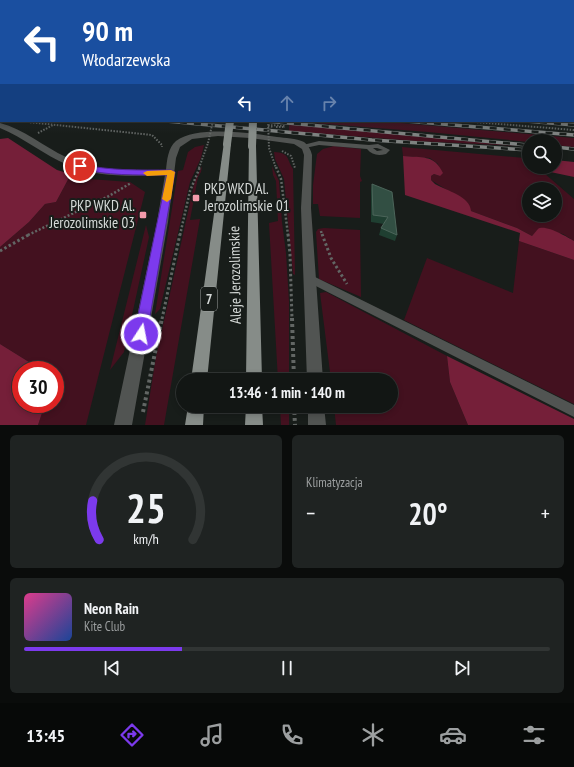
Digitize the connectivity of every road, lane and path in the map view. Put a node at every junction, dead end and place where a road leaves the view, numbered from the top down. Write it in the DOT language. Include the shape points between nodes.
graph roads {
  1 [pos="25,122"];
  2 [pos="213,122"];
  3 [pos="230,122"];
  4 [pos="253,122"];
  5 [pos="474,122"];
  6 [pos="0,125"];
  7 [pos="53,125"];
  8 [pos="268,125"];
  9 [pos="273,127"];
  10 [pos="284,128"];
  11 [pos="12,130"];
  12 [pos="574,130"];
  13 [pos="2,134"];
  14 [pos="34,134"];
  15 [pos="305,146"];
  16 [pos="369,147"];
  17 [pos="269,148"];
  18 [pos="162,150"];
  19 [pos="274,150"];
  20 [pos="281,151"];
  21 [pos="293,162"];
  22 [pos="171,172"];
  23 [pos="136,180"];
  24 [pos="320,229"];
  25 [pos="0,252"];
  26 [pos="309,278"];
  27 [pos="355,301"];
  28 [pos="200,373"];
  29 [pos="254,373"];
  30 [pos="294,373"];
  31 [pos="315,373"];
  32 [pos="574,411"];
  33 [pos="195,413"];
  34 [pos="254,413"];
  35 [pos="294,413"];
  36 [pos="316,413"];
  37 [pos="142,417"];
  38 [pos="123,425"];
  39 [pos="194,425"];
  40 [pos="254,425"];
  41 [pos="295,425"];
  42 [pos="317,425"];
  1 -- 7 [label="path"];
  2 -- 37 [label="path, bridge" via="205,155 193,181 160,321"];
  3 -- 28 [label="main road, Aleje Jerozolimskie / 7, bridge"];
  4 -- 29 [label="main road, Aleje Jerozolimskie, bridge"];
  5 -- 12 [label="path"];
  6 -- 11 [label="street"];
  7 -- 14 [label="path"];
  7 -- 18 [label="path" via="152,135 162,145"];
  8 -- 9 [label="path, bridge"];
  8 -- 10 [label="path, bridge"];
  8 -- 17 [label="path, bridge"];
  11 -- 13 [label="street"];
  11 -- 22 [label="street" via="59,157 98,171"];
  15 -- 16 [label="lane" via="319,143"];
  15 -- 22 [label="street" via="288,140 212,133 197,135 180,142 175,148"];
  15 -- 26 [label="street" via="308,155 306,208"];
  19 -- 30 [label="path" via="269,150 282,179 290,254"];
  20 -- 21 [label="path" via="291,156"];
  22 -- 38 [label="street"];
  23 -- 25 [label="path" via="35,231"];
  24 -- 27 [label="path" via="331,258 349,286"];
  26 -- 27 [label="lane"];
  26 -- 31 [label="street"];
  27 -- 32 [label="lane"];
  33 -- 39 [label="main road"];
  34 -- 40 [label="main road"];
  35 -- 41 [label="path"];
  36 -- 42 [label="street"];
}
